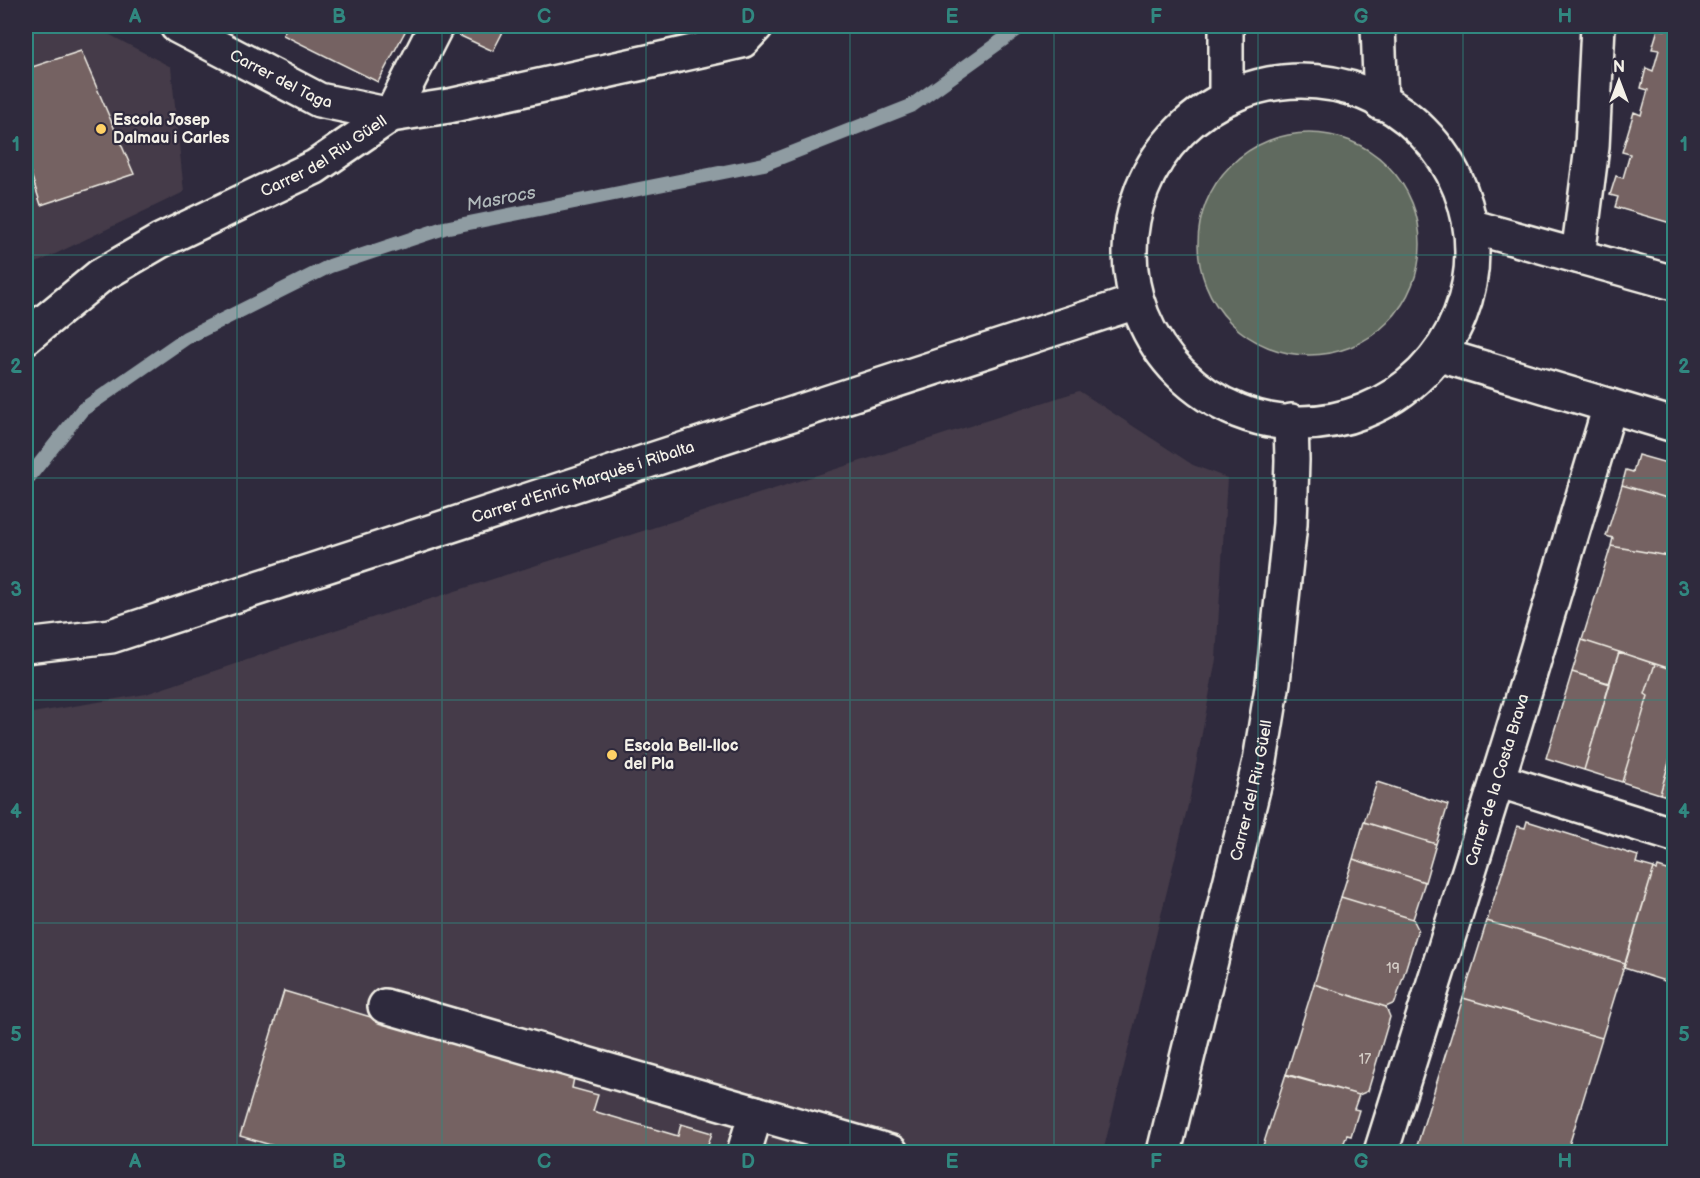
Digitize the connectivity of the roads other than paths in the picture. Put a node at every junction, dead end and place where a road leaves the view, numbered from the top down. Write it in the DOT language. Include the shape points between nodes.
graph roads {
  1 [pos="177,26"];
  2 [pos="436,26"];
  3 [pos="756,26"];
  4 [pos="1226,26"];
  5 [pos="1378,26"];
  6 [pos="1598,26"];
  7 [pos="1226,98"];
  8 [pos="1381,103"];
  9 [pos="391,115"];
  10 [pos="1473,227"];
  11 [pos="1578,255"];
  12 [pos="1674,283"];
  13 [pos="1136,303"];
  14 [pos="26,337"];
  15 [pos="1440,355"];
  16 [pos="1610,406"];
  17 [pos="1291,421"];
  18 [pos="1674,425"];
  19 [pos="26,646"];
  20 [pos="1497,780"];
  21 [pos="1674,836"];
  22 [pos="385,1006"];
  23 [pos="756,1113"];
  24 [pos="744,1152"];
  25 [pos="891,1152"];
  26 [pos="1164,1152"];
  27 [pos="1382,1152"];
  1 -- 9 [label="street, Carrer del Taga" via="319,100"];
  2 -- 9 [label="street"];
  3 -- 9 [label="street, Carrer del Riu Güell" via="742,41 449,106"];
  4 -- 7 [label="street"];
  5 -- 8 [label="street"];
  6 -- 11 [label="street" via="1591,156"];
  7 -- 8 [label="street" via="1269,86 1304,84 1342,90"];
  7 -- 13 [label="street" via="1171,137 1144,178 1131,216 1129,236 1128,259"];
  8 -- 10 [label="street" via="1411,122 1444,156 1455,171"];
  9 -- 14 [label="street, Carrer del Riu Güell" via="315,167 160,241 100,276"];
  10 -- 11 [label="street"];
  10 -- 15 [label="street" via="1472,289 1456,330"];
  11 -- 12 [label="street"];
  13 -- 17 [label="street" via="1165,356 1185,377 1227,404"];
  13 -- 19 [label="street, Carrer d'Enric Marquès i Ribalta" via="111,636"];
  15 -- 16 [label="street"];
  15 -- 17 [label="street" via="1412,383 1370,407 1331,418"];
  16 -- 18 [label="street"];
  16 -- 20 [label="street, Carrer de la Costa Brava"];
  17 -- 26 [label="street, Carrer del Riu Güell" via="1290,524 1262,749"];
  20 -- 21 [label="street"];
  20 -- 27 [label="street, Carrer de la Costa Brava"];
  22 -- 23 [label="street"];
  23 -- 24 [label="street"];
  23 -- 25 [label="street"];
}
